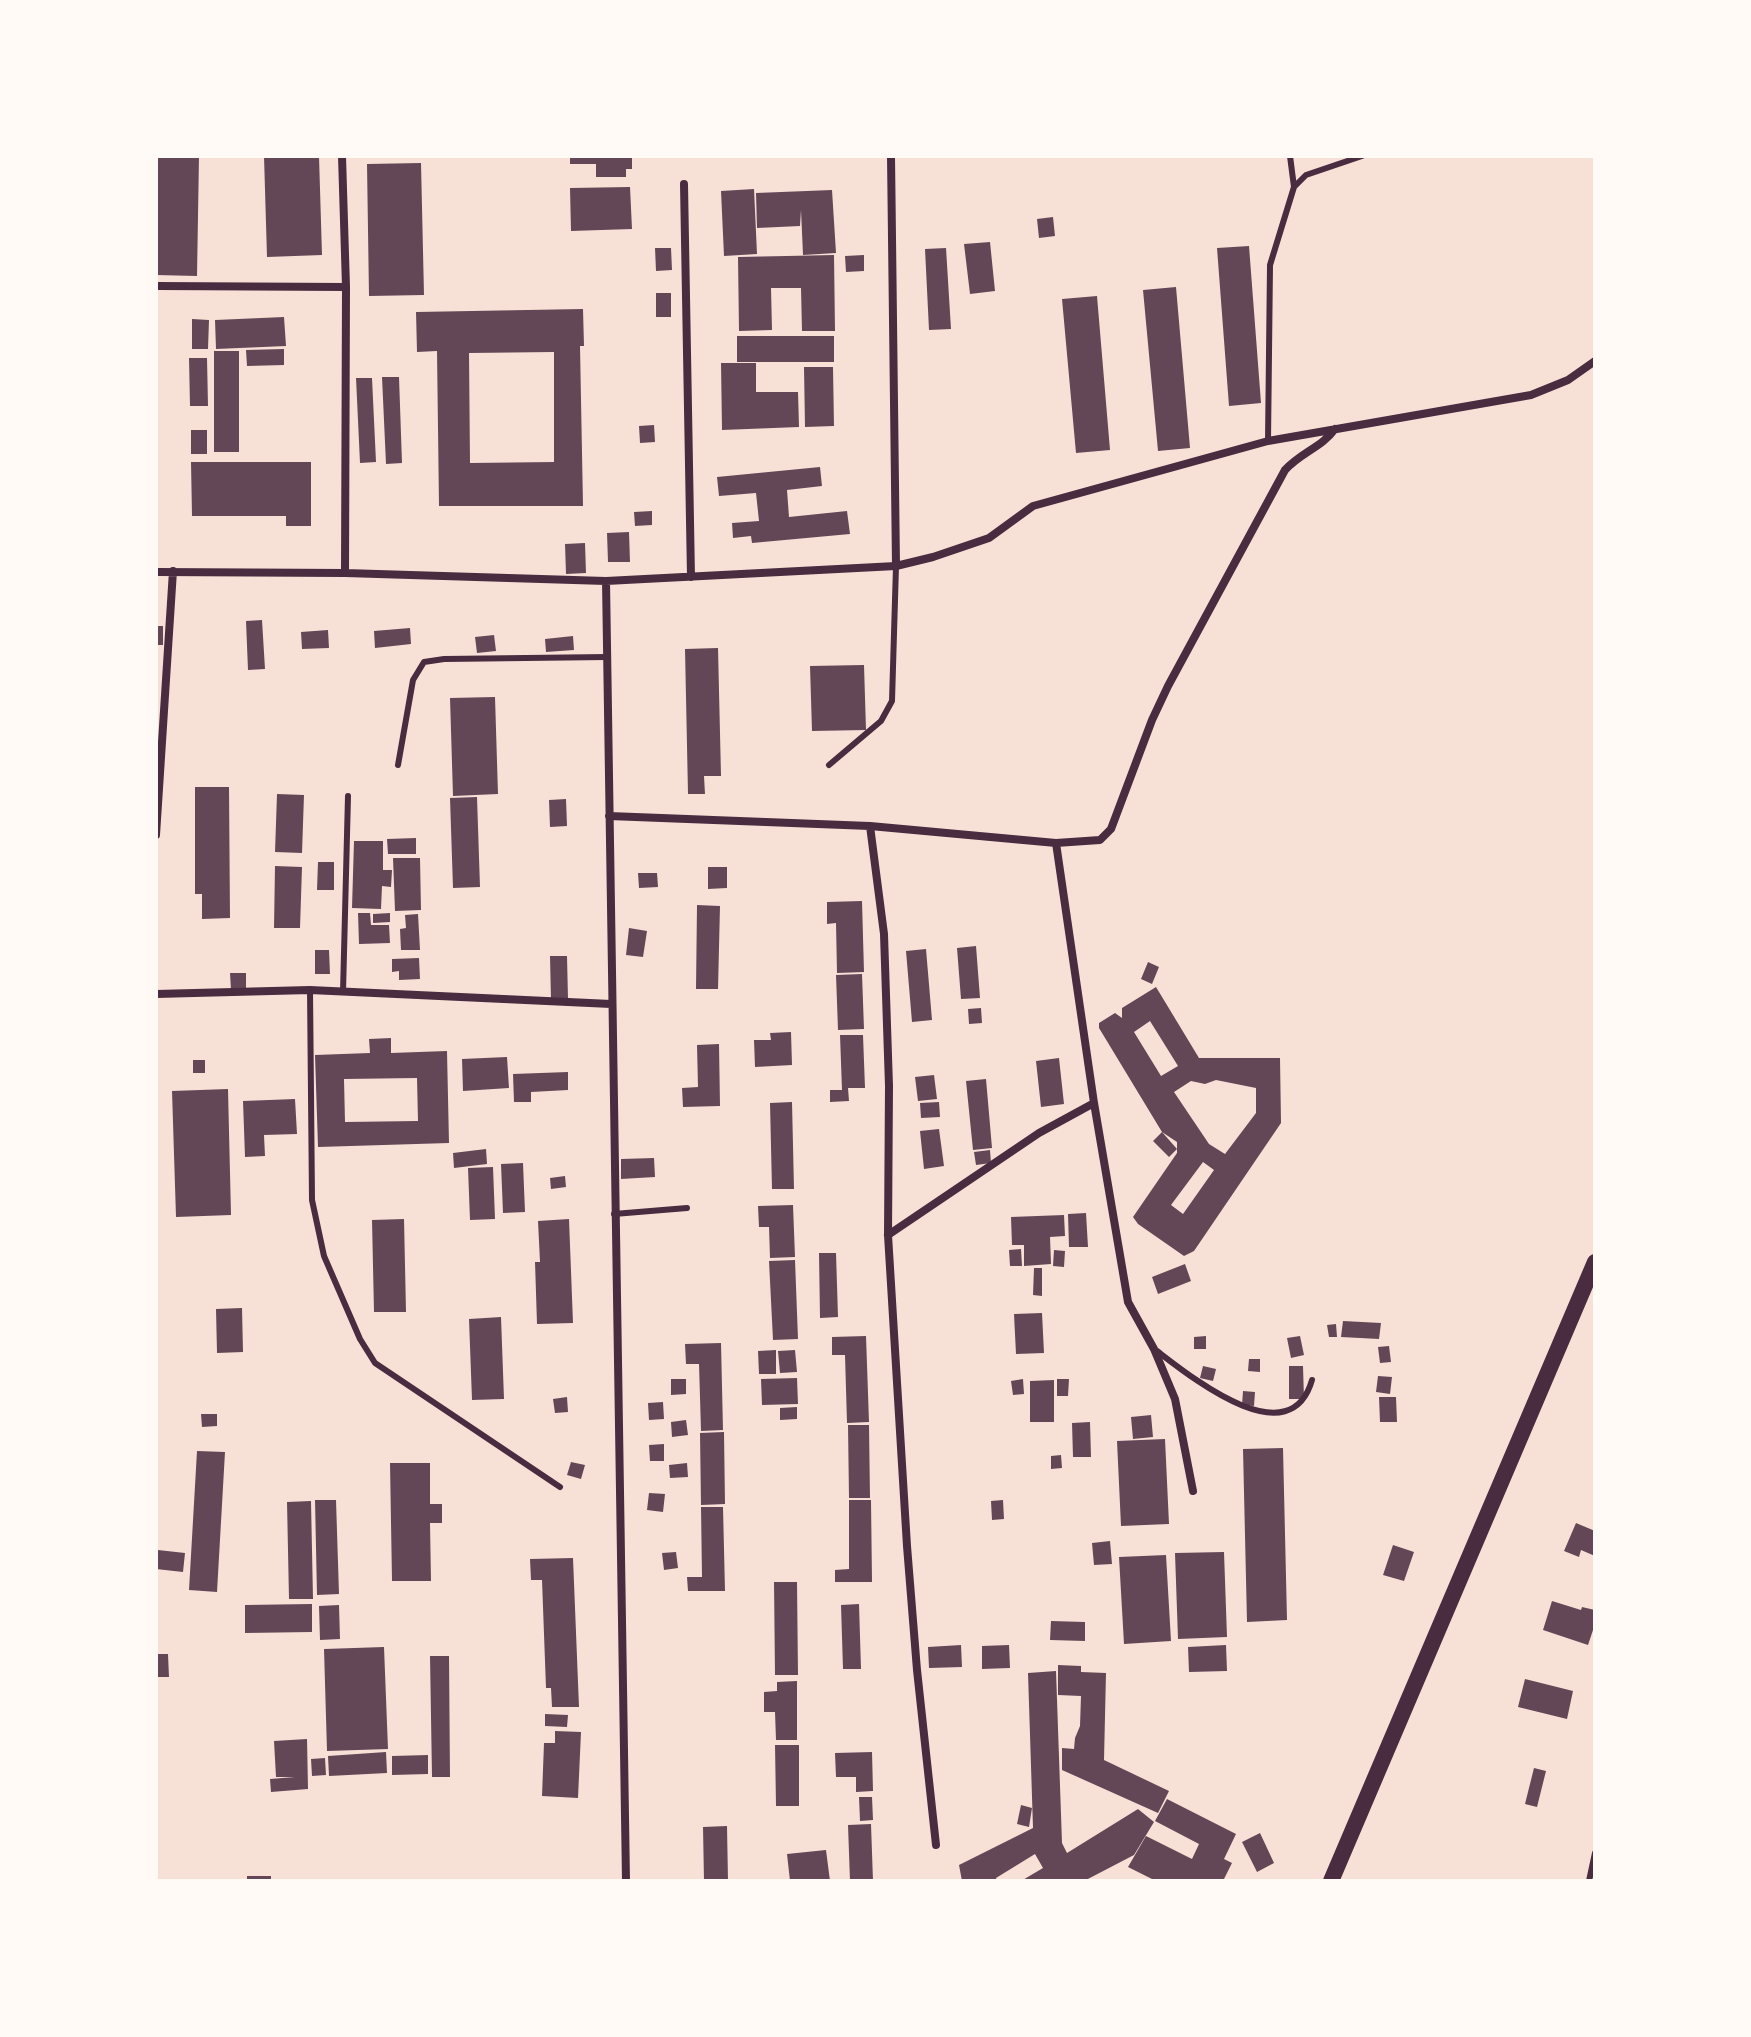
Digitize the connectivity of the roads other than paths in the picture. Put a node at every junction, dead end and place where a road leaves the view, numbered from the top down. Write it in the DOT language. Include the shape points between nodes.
graph roads {
  1 [pos="342,156"];
  2 [pos="891,156"];
  3 [pos="1290,156"];
  4 [pos="1362,156"];
  5 [pos="684,184"];
  6 [pos="1294,187"];
  7 [pos="156,286"];
  8 [pos="346,287"];
  9 [pos="1595,361"];
  10 [pos="1336,428"];
  11 [pos="1268,441"];
  12 [pos="896,566"];
  13 [pos="173,571"];
  14 [pos="156,572"];
  15 [pos="345,573"];
  16 [pos="691,577"];
  17 [pos="606,581"];
  18 [pos="607,657"];
  19 [pos="398,765"];
  20 [pos="829,765"];
  21 [pos="348,796"];
  22 [pos="609,816"];
  23 [pos="870,826"];
  24 [pos="156,835"];
  25 [pos="1056,843"];
  26 [pos="310,990"];
  27 [pos="343,992"];
  28 [pos="156,994"];
  29 [pos="611,1004"];
  30 [pos="1094,1103"];
  31 [pos="687,1208"];
  32 [pos="614,1214"];
  33 [pos="888,1235"];
  34 [pos="1595,1262"];
  35 [pos="1154,1349"];
  36 [pos="1312,1380"];
  37 [pos="560,1487"];
  38 [pos="1193,1491"];
  39 [pos="936,1845"];
  40 [pos="1595,1853"];
  41 [pos="626,1881"];
  42 [pos="1331,1881"];
  43 [pos="1589,1881"];
  1 -- 8 [label="street"];
  2 -- 12 [label="street"];
  3 -- 6 [label="lane"];
  4 -- 6 [label="lane" via="1306,175"];
  5 -- 16 [label="street"];
  6 -- 11 [label="lane" via="1270,265"];
  7 -- 8 [label="street"];
  8 -- 15 [label="street"];
  9 -- 10 [label="street" via="1568,380 1531,395"];
  10 -- 11 [label="street"];
  10 -- 25 [label="street" via="1285,470 1168,686 1107,835 1092,842"];
  11 -- 12 [label="street" via="1033,506 989,538"];
  12 -- 16 [label="street"];
  12 -- 20 [label="lane" via="892,701 881,721"];
  13 -- 14 [label="street"];
  13 -- 15 [label="street"];
  13 -- 24 [label="street"];
  15 -- 17 [label="street"];
  16 -- 17 [label="street"];
  17 -- 18 [label="street"];
  18 -- 19 [label="lane" via="424,662 413,680"];
  18 -- 22 [label="street"];
  21 -- 27 [label="lane"];
  22 -- 23 [label="street"];
  22 -- 29 [label="street"];
  23 -- 25 [label="street"];
  23 -- 33 [label="street" via="884,934"];
  25 -- 30 [label="street"];
  26 -- 27 [label="street"];
  26 -- 28 [label="street"];
  26 -- 37 [label="lane" via="312,1200 324,1256 360,1339 375,1363"];
  27 -- 29 [label="street"];
  29 -- 32 [label="street"];
  30 -- 33 [label="street" via="1039,1133"];
  30 -- 35 [label="street" via="1128,1302"];
  31 -- 32 [label="lane"];
  32 -- 41 [label="street"];
  33 -- 39 [label="street" via="917,1670"];
  34 -- 42 [label="main road"];
  35 -- 36 [label="lane" via="1215,1394 1252,1410 1286,1412 1302,1403"];
  35 -- 38 [label="street" via="1175,1399"];
  40 -- 43 [label="lane"];
}
